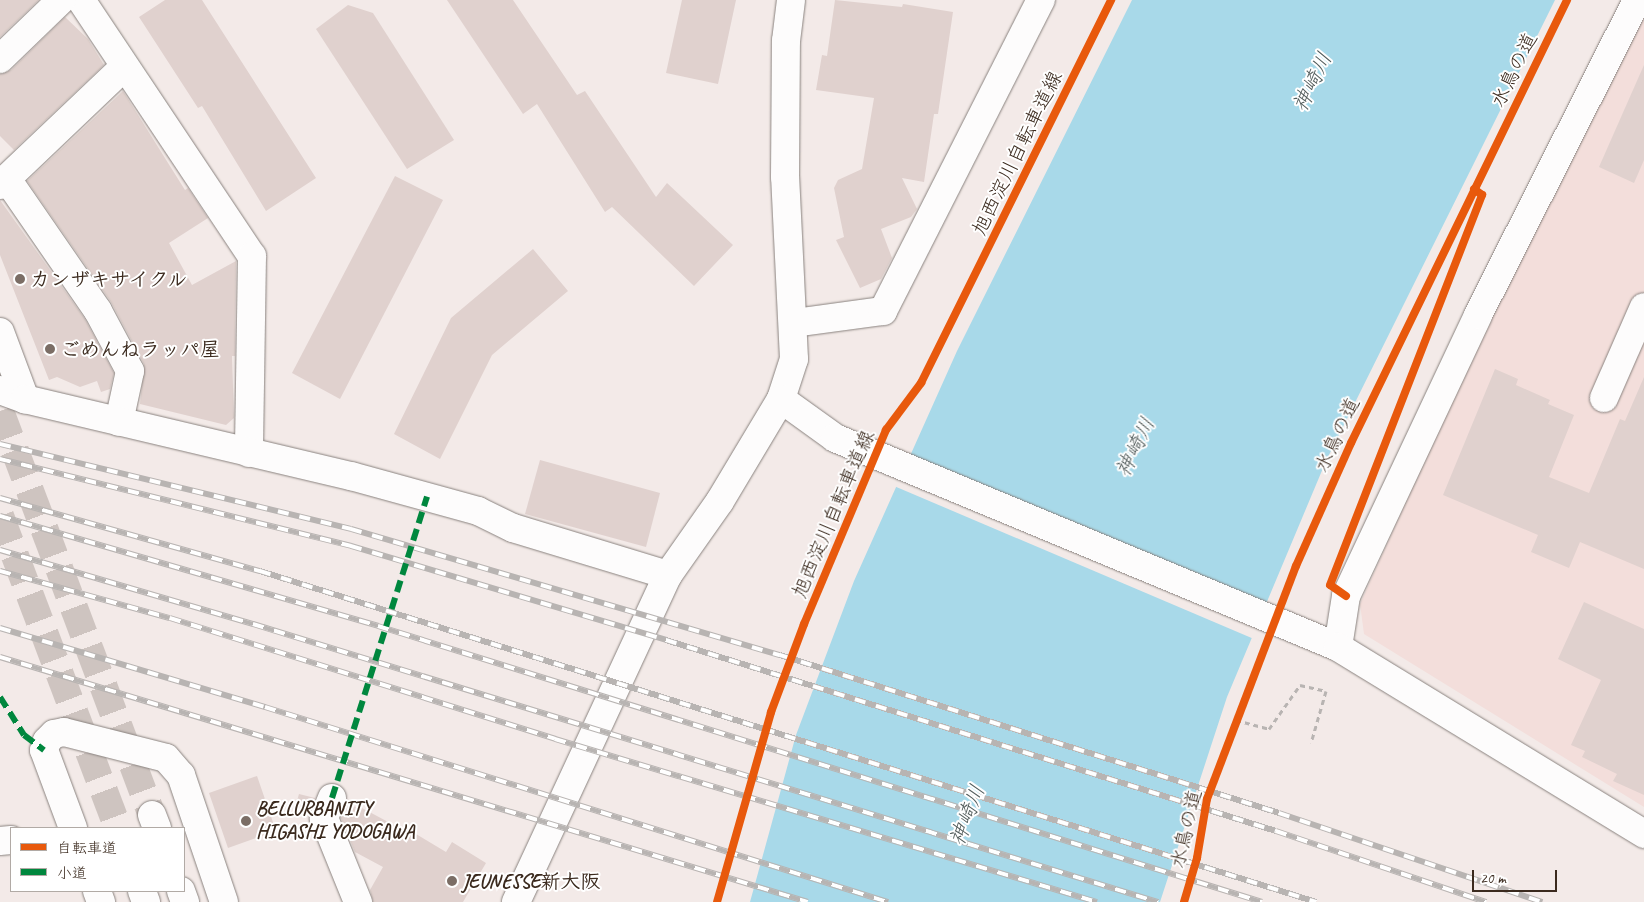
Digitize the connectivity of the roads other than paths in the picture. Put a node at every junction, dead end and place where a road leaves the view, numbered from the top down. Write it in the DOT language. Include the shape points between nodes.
graph roads {
  1 [pos="61,0"];
  2 [pos="81,0"];
  3 [pos="791,0"];
  4 [pos="1041,0"];
  5 [pos="1637,0"];
  6 [pos="0,58"];
  7 [pos="124,67"];
  8 [pos="4,182"];
  9 [pos="1644,307"];
  10 [pos="794,323"];
  11 [pos="0,332"];
  12 [pos="12,395"];
  13 [pos="1604,398"];
  14 [pos="782,399"];
  15 [pos="119,422"];
  16 [pos="249,453"];
  17 [pos="668,575"];
  18 [pos="1325,643"];
  19 [pos="332,798"];
  20 [pos="73,827"];
  21 [pos="1644,834"];
  22 [pos="224,902"];
  23 [pos="358,902"];
  24 [pos="516,902"];
  1 -- 6 [label="street"];
  2 -- 7 [label="street"];
  3 -- 10 [label="street" via="786,41 785,177"];
  4 -- 10 [label="street" via="883,312"];
  5 -- 18 [label="street" via="1478,315"];
  7 -- 8 [label="street"];
  7 -- 16 [label="street" via="252,256"];
  8 -- 15 [label="street" via="98,311 130,372"];
  9 -- 13 [label="street"];
  10 -- 14 [label="street" via="794,359"];
  11 -- 12 [label="street"];
  12 -- 15 [label="street"];
  14 -- 17 [label="street" via="720,501"];
  14 -- 18 [label="street" via="835,438"];
  15 -- 16 [label="street"];
  16 -- 17 [label="street" via="351,476 478,511 514,528"];
  17 -- 24 [label="street"];
  18 -- 21 [label="street"];
  19 -- 23 [label="street" via="324,818"];
  20 -- 22 [label="street" via="44,750 46,741 54,734 64,732 166,758 181,775"];
}
